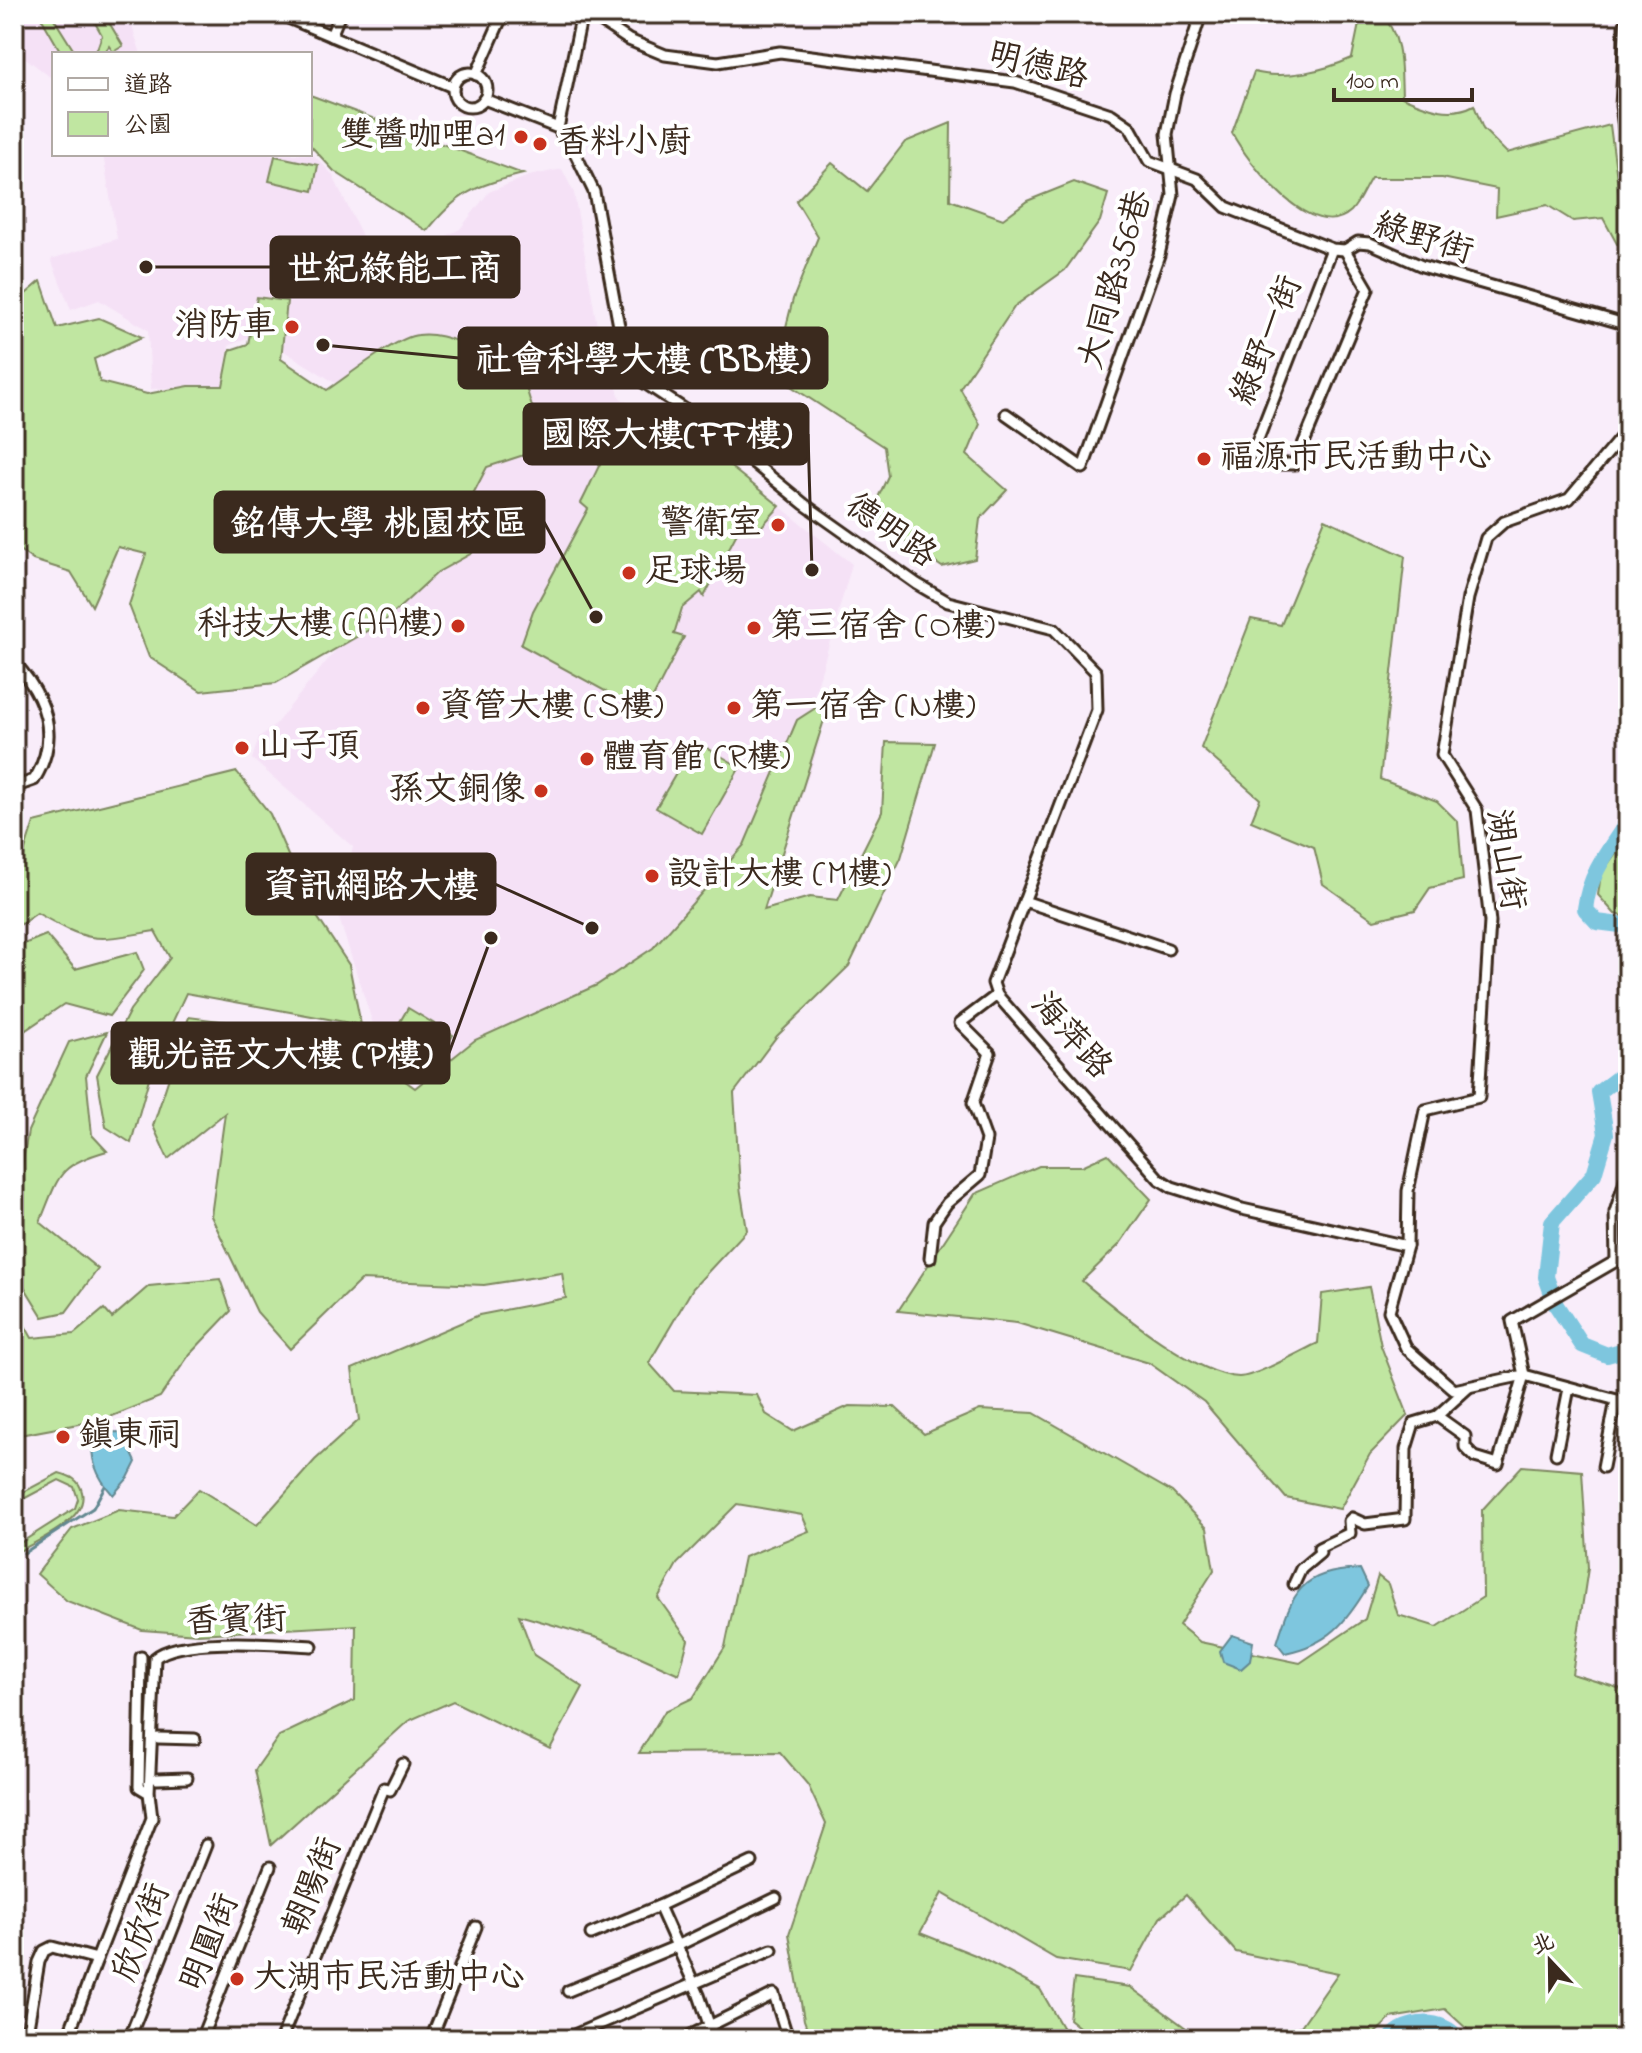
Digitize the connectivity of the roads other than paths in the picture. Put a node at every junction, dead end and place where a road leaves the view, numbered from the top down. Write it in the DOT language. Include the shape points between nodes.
graph roads {
  1 [pos="279,14"];
  2 [pos="340,14"];
  3 [pos="503,14"];
  4 [pos="582,14"];
  5 [pos="590,14"];
  6 [pos="1201,14"];
  7 [pos="1626,14"];
  8 [pos="331,36"];
  9 [pos="476,75"];
  10 [pos="453,87"];
  11 [pos="484,99"];
  12 [pos="558,128"];
  13 [pos="1628,156"];
  14 [pos="1173,169"];
  15 [pos="1332,249"];
  16 [pos="1345,250"];
  17 [pos="1628,325"];
  18 [pos="1006,414"];
  19 [pos="1628,429"];
  20 [pos="14,662"];
  21 [pos="1096,672"];
  22 [pos="14,787"];
  23 [pos="1024,901"];
  24 [pos="1168,949"];
  25 [pos="997,995"];
  26 [pos="1628,1171"];
  27 [pos="1407,1246"];
  28 [pos="930,1258"];
  29 [pos="1524,1375"];
  30 [pos="1469,1387"];
  31 [pos="1569,1388"];
  32 [pos="1616,1400"];
  33 [pos="1628,1403"];
  34 [pos="1437,1416"];
  35 [pos="1556,1454"];
  36 [pos="1603,1467"];
  37 [pos="1294,1584"];
  38 [pos="312,1646"];
  39 [pos="141,1657"];
  40 [pos="158,1738"];
  41 [pos="195,1739"];
  42 [pos="403,1764"];
  43 [pos="187,1778"];
  44 [pos="157,1779"];
  45 [pos="149,1793"];
  46 [pos="206,1845"];
  47 [pos="752,1862"];
  48 [pos="270,1867"];
  49 [pos="776,1898"];
  50 [pos="659,1906"];
  51 [pos="476,1927"];
  52 [pos="591,1934"];
  53 [pos="677,1946"];
  54 [pos="772,1950"];
  55 [pos="97,1959"];
  56 [pos="695,1985"];
  57 [pos="568,1991"];
  58 [pos="711,2027"];
  59 [pos="786,2038"];
  60 [pos="26,2039"];
  61 [pos="67,2039"];
  62 [pos="129,2039"];
  63 [pos="201,2039"];
  64 [pos="281,2039"];
  65 [pos="431,2039"];
  66 [pos="565,2039"];
  67 [pos="683,2039"];
  68 [pos="714,2039"];
  1 -- 8 [label="street"];
  2 -- 8 [label="street"];
  3 -- 9 [label="street"];
  4 -- 12 [label="street"];
  5 -- 14 [label="street, 明德路" via="629,40 665,55 718,62 780,52 1015,82 1111,114 1130,127 1149,161"];
  6 -- 14 [label="street, 大同路356巷" via="1167,134"];
  7 -- 13 [label="street" via="1621,106"];
  8 -- 10 [label="street"];
  9 -- 10 [label="street" via="462,75"];
  9 -- 11 [label="street" via="485,83"];
  10 -- 11 [label="street" via="464,106"];
  11 -- 12 [label="street"];
  12 -- 21 [label="street, 德明路" via="594,192 624,353 637,378 701,420 804,504 917,584 948,602 1054,629"];
  14 -- 15 [label="street, 綠野街" via="1197,179 1226,207"];
  14 -- 18 [label="street, 大同路356巷" via="1173,195 1159,255 1083,468"];
  15 -- 16 [label="street, 綠野街"];
  15 -- 16 [label="street, 綠野一街" via="1253,452 1276,464 1295,464 1368,289"];
  16 -- 17 [label="street, 綠野街" via="1358,242 1370,243 1422,266"];
  19 -- 27 [label="street, 湖山街" via="1569,499 1504,522 1486,538 1468,598 1442,755 1477,810 1490,922 1479,1097 1425,1110 1408,1191"];
  20 -- 22 [label="street" via="37,694 49,723 47,759 34,780"];
  21 -- 23 [label="street, 海萍路" via="1097,710"];
  23 -- 24 [label="street"];
  23 -- 25 [label="street, 海萍路" via="993,983"];
  25 -- 27 [label="street, 海萍路" via="1159,1179 1172,1187 1242,1209"];
  25 -- 28 [label="street" via="960,1023 990,1053 973,1103 986,1139 980,1175 934,1222"];
  26 -- 29 [label="street" via="1615,1212 1616,1261 1512,1321"];
  27 -- 30 [label="street" via="1389,1311 1396,1332 1445,1386"];
  29 -- 30 [label="street"];
  29 -- 31 [label="street"];
  29 -- 34 [label="street" via="1498,1464 1475,1457 1465,1447 1465,1436"];
  30 -- 34 [label="street"];
  31 -- 32 [label="street"];
  31 -- 35 [label="street"];
  32 -- 33 [label="street"];
  32 -- 36 [label="street"];
  34 -- 37 [label="street" via="1414,1423 1406,1449 1405,1519 1365,1524 1352,1518 1350,1533 1319,1548"];
  38 -- 45 [label="street, 香賓街" via="228,1642 164,1651 155,1658"];
  39 -- 45 [label="street, 香賓街" via="139,1787"];
  40 -- 41 [label="street"];
  42 -- 64 [label="street, 朝陽街" via="390,1790 384,1788 364,1832"];
  43 -- 44 [label="street"];
  45 -- 55 [label="street, 香賓街" via="152,1818"];
  46 -- 62 [label="street, 欣欣街"];
  47 -- 50 [label="street"];
  48 -- 63 [label="street, 明圓街"];
  49 -- 53 [label="street"];
  50 -- 52 [label="street"];
  50 -- 53 [label="street"];
  51 -- 65 [label="street"];
  53 -- 56 [label="street"];
  53 -- 57 [label="street"];
  54 -- 56 [label="street"];
  55 -- 60 [label="street" via="63,1948 44,1951"];
  55 -- 61 [label="street, 香賓街"];
  56 -- 58 [label="street"];
  56 -- 66 [label="street"];
  58 -- 59 [label="street" via="774,1994"];
  58 -- 67 [label="street"];
  58 -- 68 [label="street"];
}
